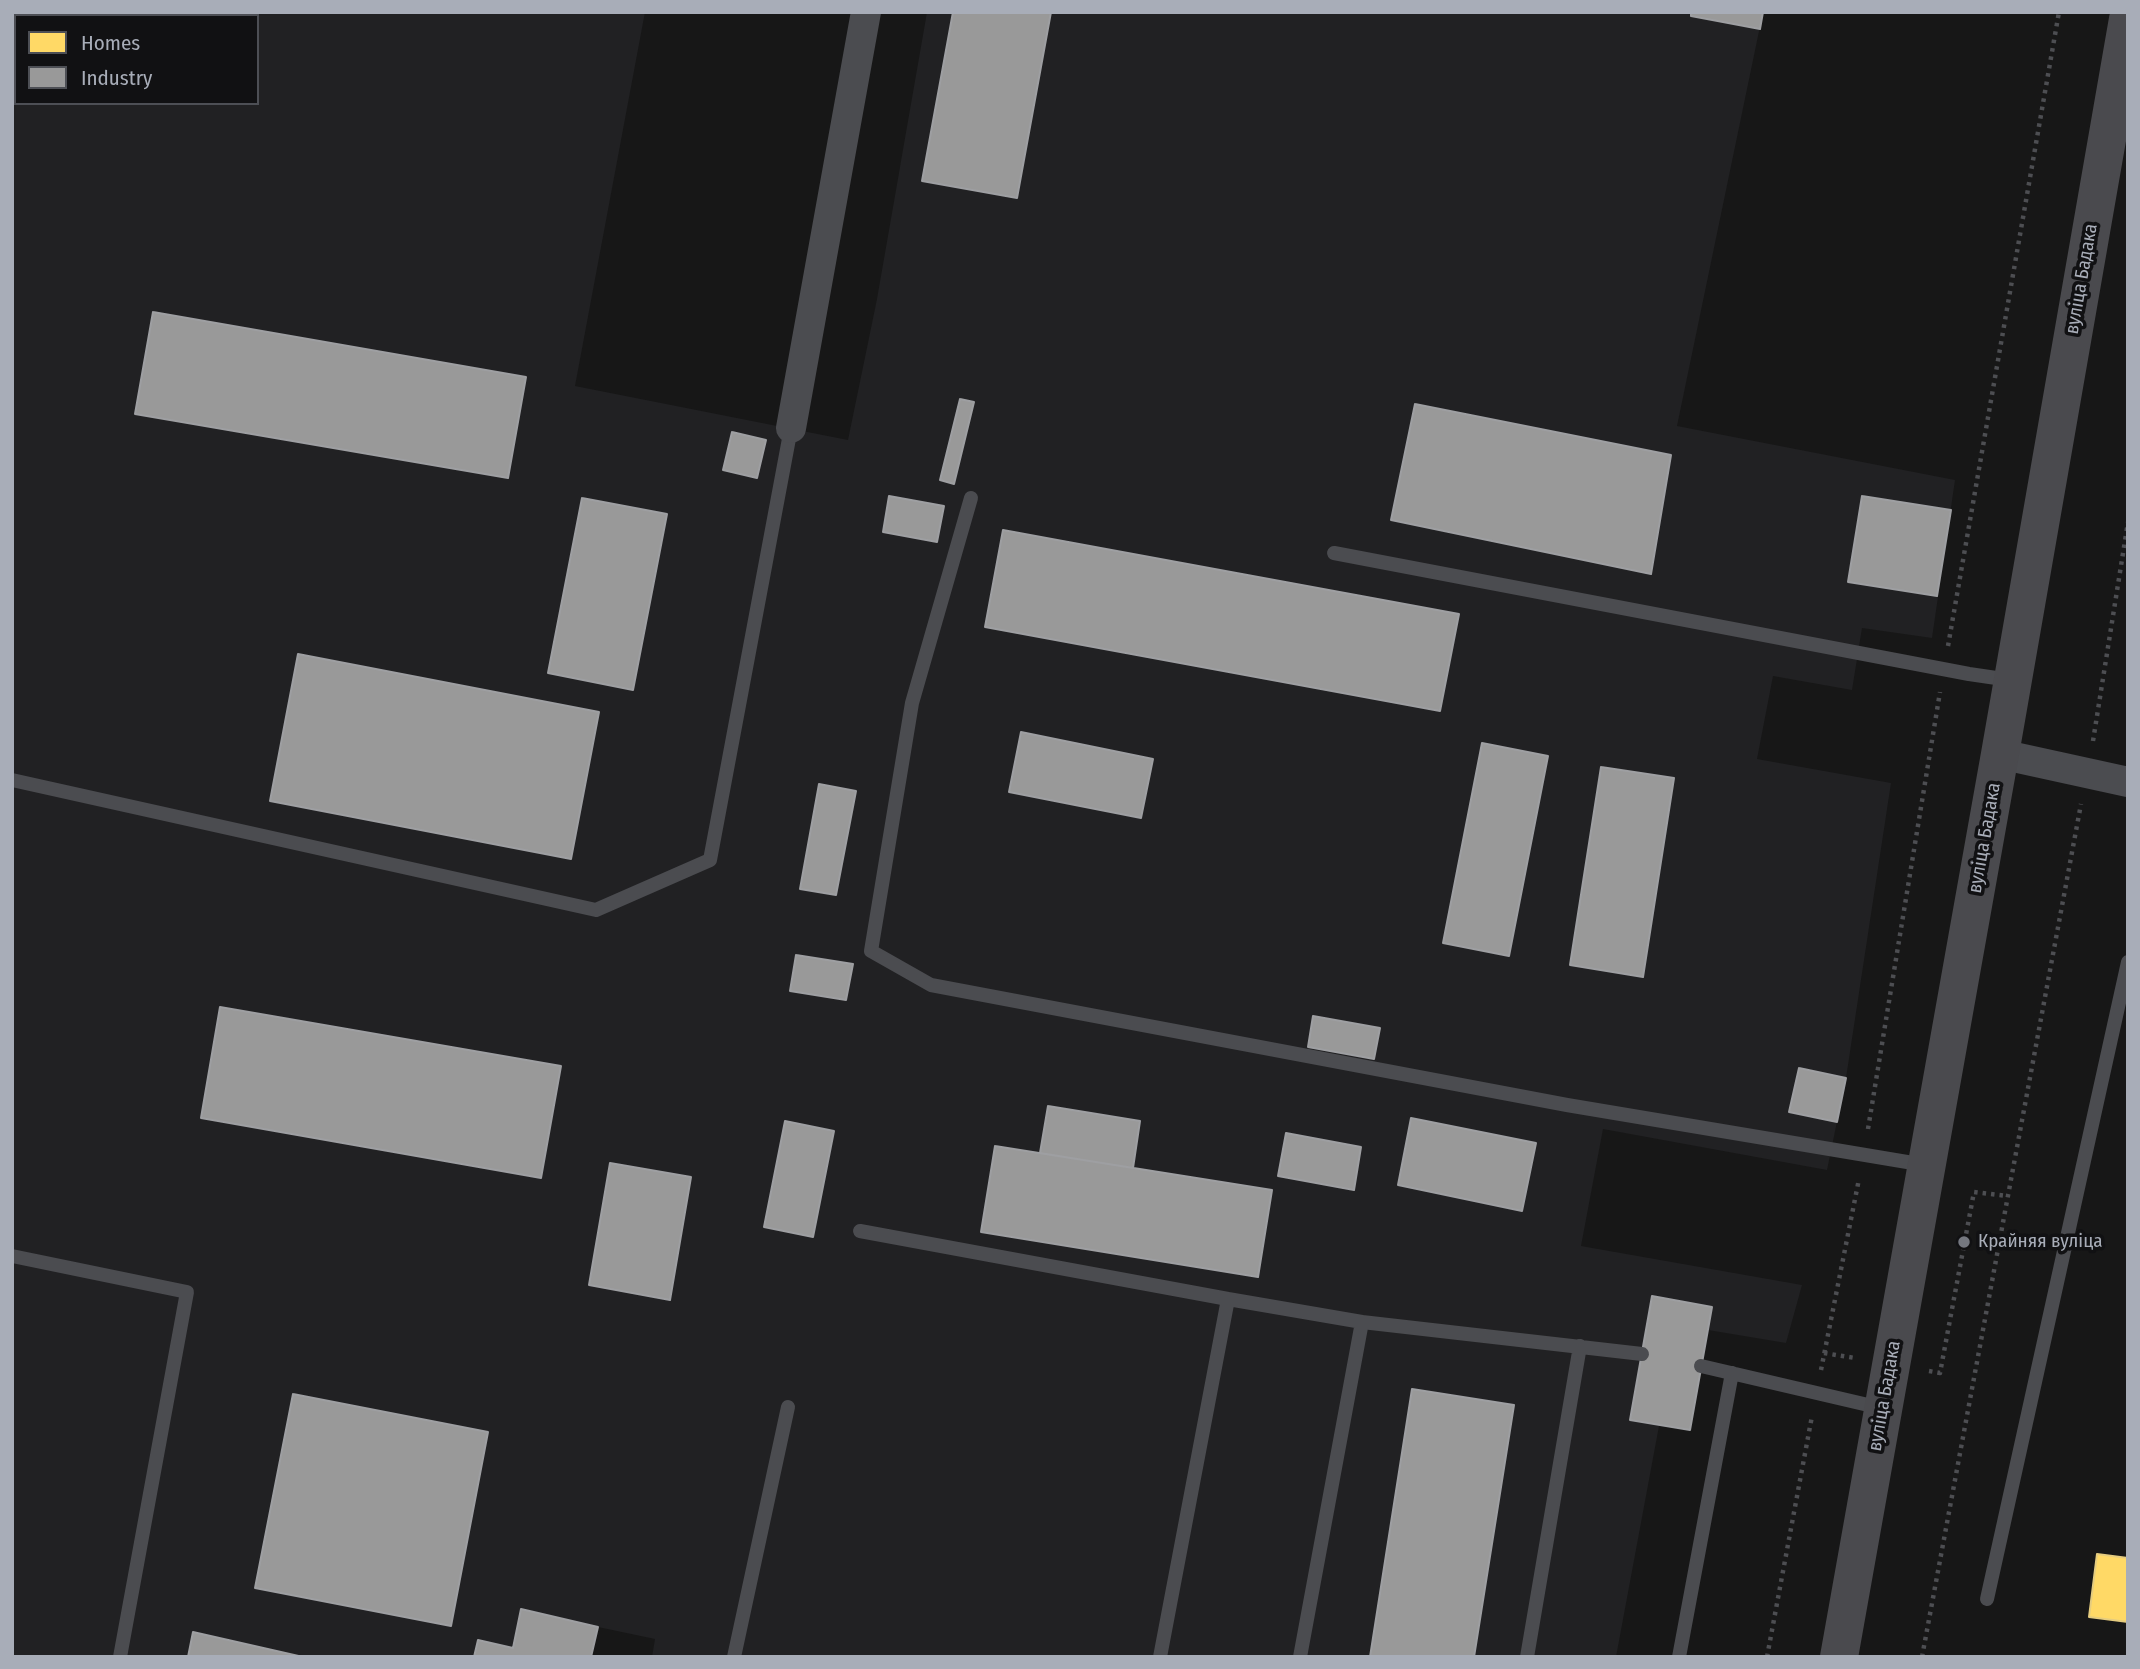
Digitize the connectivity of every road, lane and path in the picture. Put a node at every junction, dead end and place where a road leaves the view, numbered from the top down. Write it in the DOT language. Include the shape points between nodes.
graph roads {
  1 [pos="866,12"];
  2 [pos="2059,12"];
  3 [pos="2128,19"];
  4 [pos="2121,103"];
  5 [pos="791,428"];
  6 [pos="971,498"];
  7 [pos="2128,522"];
  8 [pos="1334,552"];
  9 [pos="1944,669"];
  10 [pos="2012,680"];
  11 [pos="2000,754"];
  12 [pos="2088,772"];
  13 [pos="12,780"];
  14 [pos="2128,782"];
  15 [pos="2128,962"];
  16 [pos="1863,1154"];
  17 [pos="1926,1166"];
  18 [pos="860,1231"];
  19 [pos="12,1256"];
  20 [pos="1228,1299"];
  21 [pos="1362,1322"];
  22 [pos="1580,1346"];
  23 [pos="1642,1354"];
  24 [pos="1701,1366"];
  25 [pos="1732,1373"];
  26 [pos="1816,1393"];
  27 [pos="788,1407"];
  28 [pos="1883,1409"];
  29 [pos="1987,1599"];
  30 [pos="120,1657"];
  31 [pos="734,1657"];
  32 [pos="1160,1657"];
  33 [pos="1300,1657"];
  34 [pos="1527,1657"];
  35 [pos="1679,1657"];
  36 [pos="1766,1657"];
  37 [pos="1839,1657"];
  38 [pos="1922,1657"];
  1 -- 5 [label="street"];
  2 -- 9 [label="path"];
  3 -- 4 [label="main road, вуліца Бадака"];
  4 -- 10 [label="main road, вуліца Бадака"];
  5 -- 13 [label="lane" via="710,860 596,910"];
  6 -- 16 [label="lane" via="912,703 871,951 931,985 1567,1105"];
  7 -- 12 [label="path"];
  8 -- 9 [label="lane"];
  9 -- 10 [label="lane"];
  9 -- 16 [label="path"];
  10 -- 11 [label="main road, вуліца Бадака"];
  11 -- 12 [label="street"];
  11 -- 17 [label="main road, вуліца Бадака"];
  12 -- 14 [label="street"];
  12 -- 38 [label="path"];
  15 -- 29 [label="lane"];
  16 -- 17 [label="lane"];
  16 -- 26 [label="path"];
  17 -- 28 [label="main road, вуліца Бадака"];
  18 -- 20 [label="lane"];
  19 -- 30 [label="lane" via="187,1292"];
  20 -- 21 [label="lane"];
  20 -- 32 [label="lane"];
  21 -- 22 [label="lane"];
  21 -- 33 [label="lane"];
  22 -- 23 [label="lane"];
  22 -- 34 [label="lane"];
  24 -- 25 [label="lane"];
  25 -- 26 [label="lane"];
  25 -- 35 [label="lane"];
  26 -- 28 [label="lane"];
  26 -- 36 [label="path"];
  27 -- 31 [label="lane"];
  28 -- 37 [label="main road, вуліца Бадака"];
}
